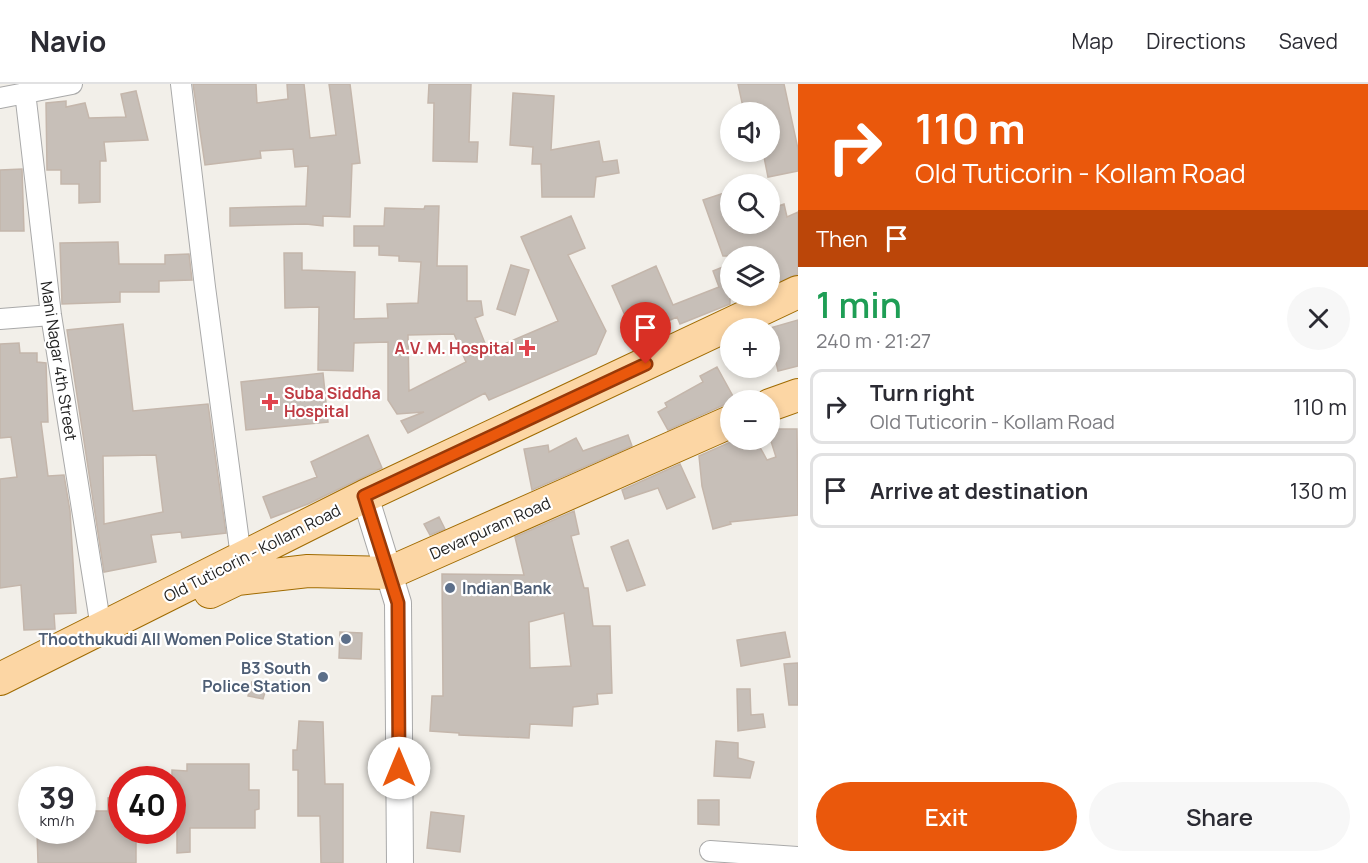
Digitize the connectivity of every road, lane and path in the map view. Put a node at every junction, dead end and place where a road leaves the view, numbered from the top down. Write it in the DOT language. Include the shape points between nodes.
graph roads {
  1 [pos="72,84"];
  2 [pos="181,84"];
  3 [pos="25,92"];
  4 [pos="0,98"];
  5 [pos="798,292"];
  6 [pos="51,315"];
  7 [pos="0,319"];
  8 [pos="798,394"];
  9 [pos="780,401"];
  10 [pos="720,426"];
  11 [pos="364,496"];
  12 [pos="239,568"];
  13 [pos="389,573"];
  14 [pos="101,628"];
  15 [pos="0,678"];
  16 [pos="0,698"];
  17 [pos="710,851"];
  18 [pos="798,857"];
  19 [pos="400,863"];
  1 -- 3 [label="street"];
  2 -- 12 [label="street"];
  3 -- 4 [label="street"];
  3 -- 6 [label="street, Mani Nagar 4th Street"];
  5 -- 11 [label="main road, Old Tuticorin - Kollam Road"];
  6 -- 7 [label="street"];
  6 -- 14 [label="street, Mani Nagar 4th Street"];
  8 -- 9 [label="main road"];
  10 -- 13 [label="main road, Devarpuram Road"];
  11 -- 12 [label="main road, Old Tuticorin - Kollam Road"];
  11 -- 13 [label="street"];
  12 -- 13 [label="main road, Devarpuram Road"];
  12 -- 14 [label="main road, Old Tuticorin - Kollam Road"];
  12 -- 16 [label="main road"];
  13 -- 19 [label="street" via="398,603"];
  14 -- 15 [label="main road, Old Tuticorin - Kollam Road"];
  17 -- 18 [label="street"];
}
